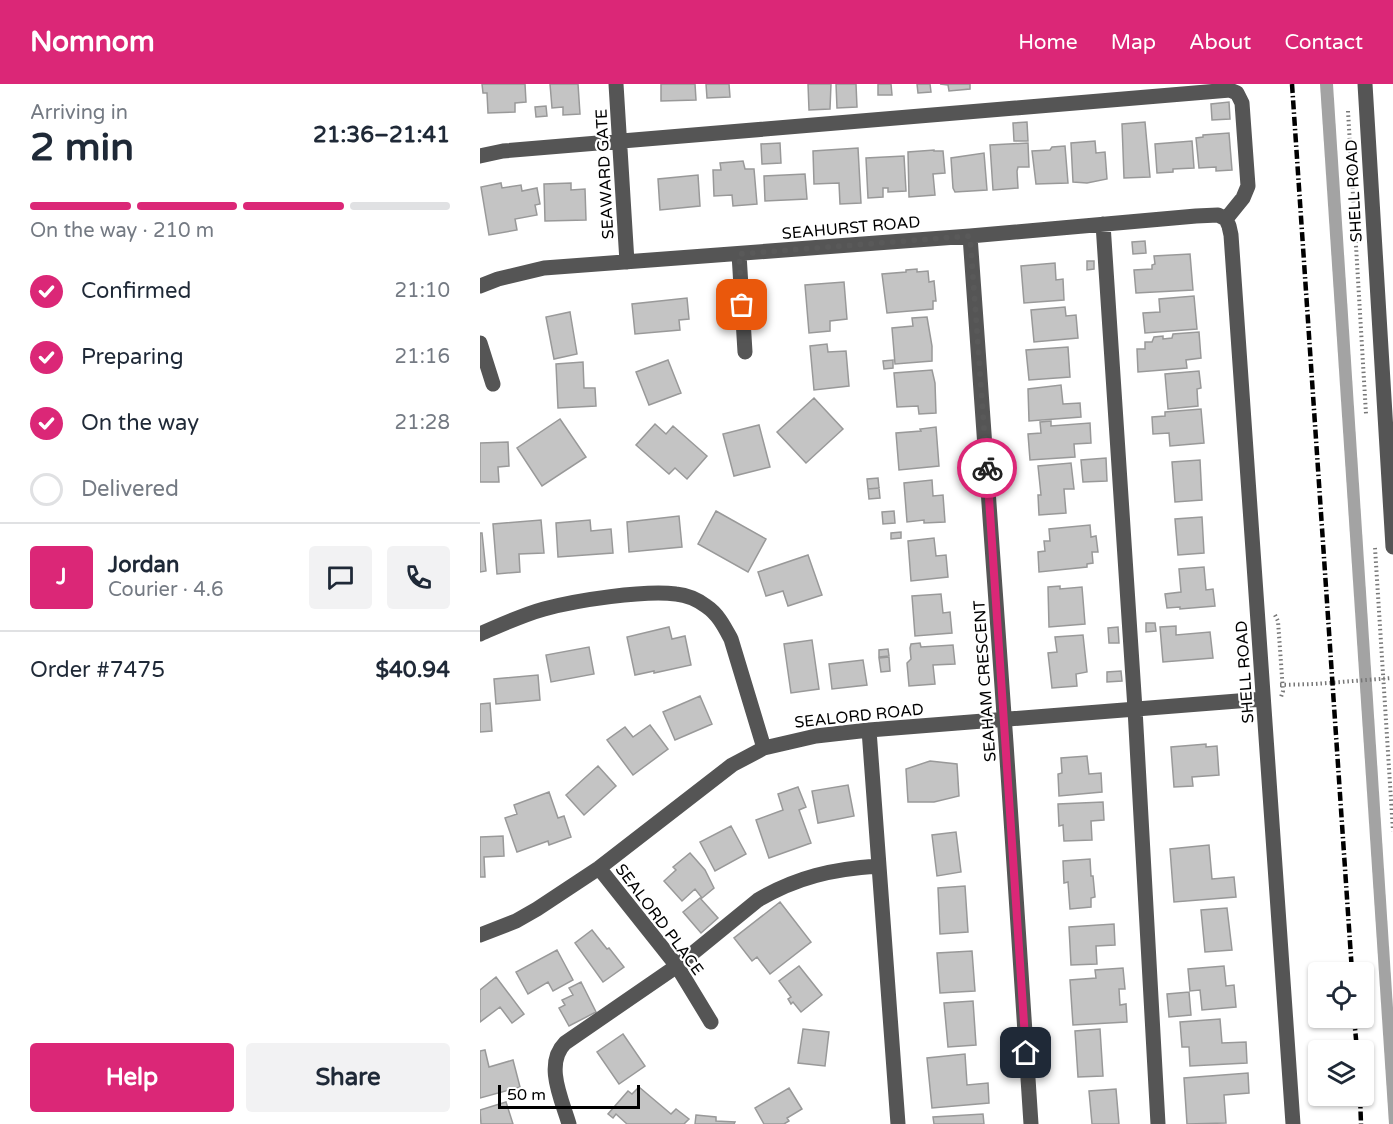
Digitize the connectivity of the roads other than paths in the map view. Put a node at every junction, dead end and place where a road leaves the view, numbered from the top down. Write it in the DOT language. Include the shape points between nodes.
graph roads {
  1 [pos="616,84"];
  2 [pos="1365,84"];
  3 [pos="620,143"];
  4 [pos="480,156"];
  5 [pos="1226,219"];
  6 [pos="1103,224"];
  7 [pos="970,236"];
  8 [pos="739,254"];
  9 [pos="627,262"];
  10 [pos="480,286"];
  11 [pos="480,343"];
  12 [pos="745,352"];
  13 [pos="493,384"];
  14 [pos="1393,548"];
  15 [pos="480,634"];
  16 [pos="1263,699"];
  17 [pos="1135,709"];
  18 [pos="1004,719"];
  19 [pos="869,730"];
  20 [pos="764,748"];
  21 [pos="878,866"];
  22 [pos="599,868"];
  23 [pos="480,935"];
  24 [pos="677,966"];
  25 [pos="711,1022"];
  26 [pos="569,1124"];
  27 [pos="898,1124"];
  28 [pos="1031,1124"];
  29 [pos="1158,1124"];
  30 [pos="1293,1124"];
  1 -- 3 [label="street, SEAWARD GATE"];
  2 -- 14 [label="street, SHELL ROAD"];
  3 -- 4 [label="street"];
  3 -- 5 [label="street" via="1230,90 1237,93 1242,103 1248,179 1243,198"];
  3 -- 9 [label="street, SEAWARD GATE"];
  5 -- 6 [label="street, SEAHURST ROAD" via="1218,215"];
  5 -- 16 [label="street, SHELL ROAD" via="1233,258"];
  6 -- 7 [label="street, SEAHURST ROAD"];
  6 -- 17 [label="street"];
  7 -- 8 [label="street, SEAHURST ROAD"];
  7 -- 18 [label="street, SEAHAM CRESCENT"];
  8 -- 9 [label="street, SEAHURST ROAD"];
  8 -- 12 [label="street"];
  9 -- 10 [label="street, SEAHURST ROAD" via="544,268"];
  11 -- 13 [label="street"];
  15 -- 20 [label="street" via="520,617 563,606 620,597 688,597 716,614 728,633"];
  16 -- 17 [label="street, SEALORD ROAD"];
  16 -- 30 [label="street, SHELL ROAD"];
  17 -- 18 [label="street, SEALORD ROAD"];
  17 -- 29 [label="street"];
  18 -- 19 [label="street, SEALORD ROAD"];
  18 -- 28 [label="street, SEAHAM CRESCENT"];
  19 -- 20 [label="street, SEALORD ROAD" via="816,736"];
  19 -- 21 [label="street"];
  20 -- 22 [label="street, SEALORD ROAD" via="732,765"];
  21 -- 24 [label="street" via="828,872 791,882 758,900"];
  21 -- 27 [label="street"];
  22 -- 23 [label="street, SEALORD ROAD" via="516,921"];
  22 -- 24 [label="street, SEALORD PLACE"];
  24 -- 25 [label="street, SEALORD PLACE"];
  24 -- 26 [label="street" via="560,1047 556,1077"];
}
